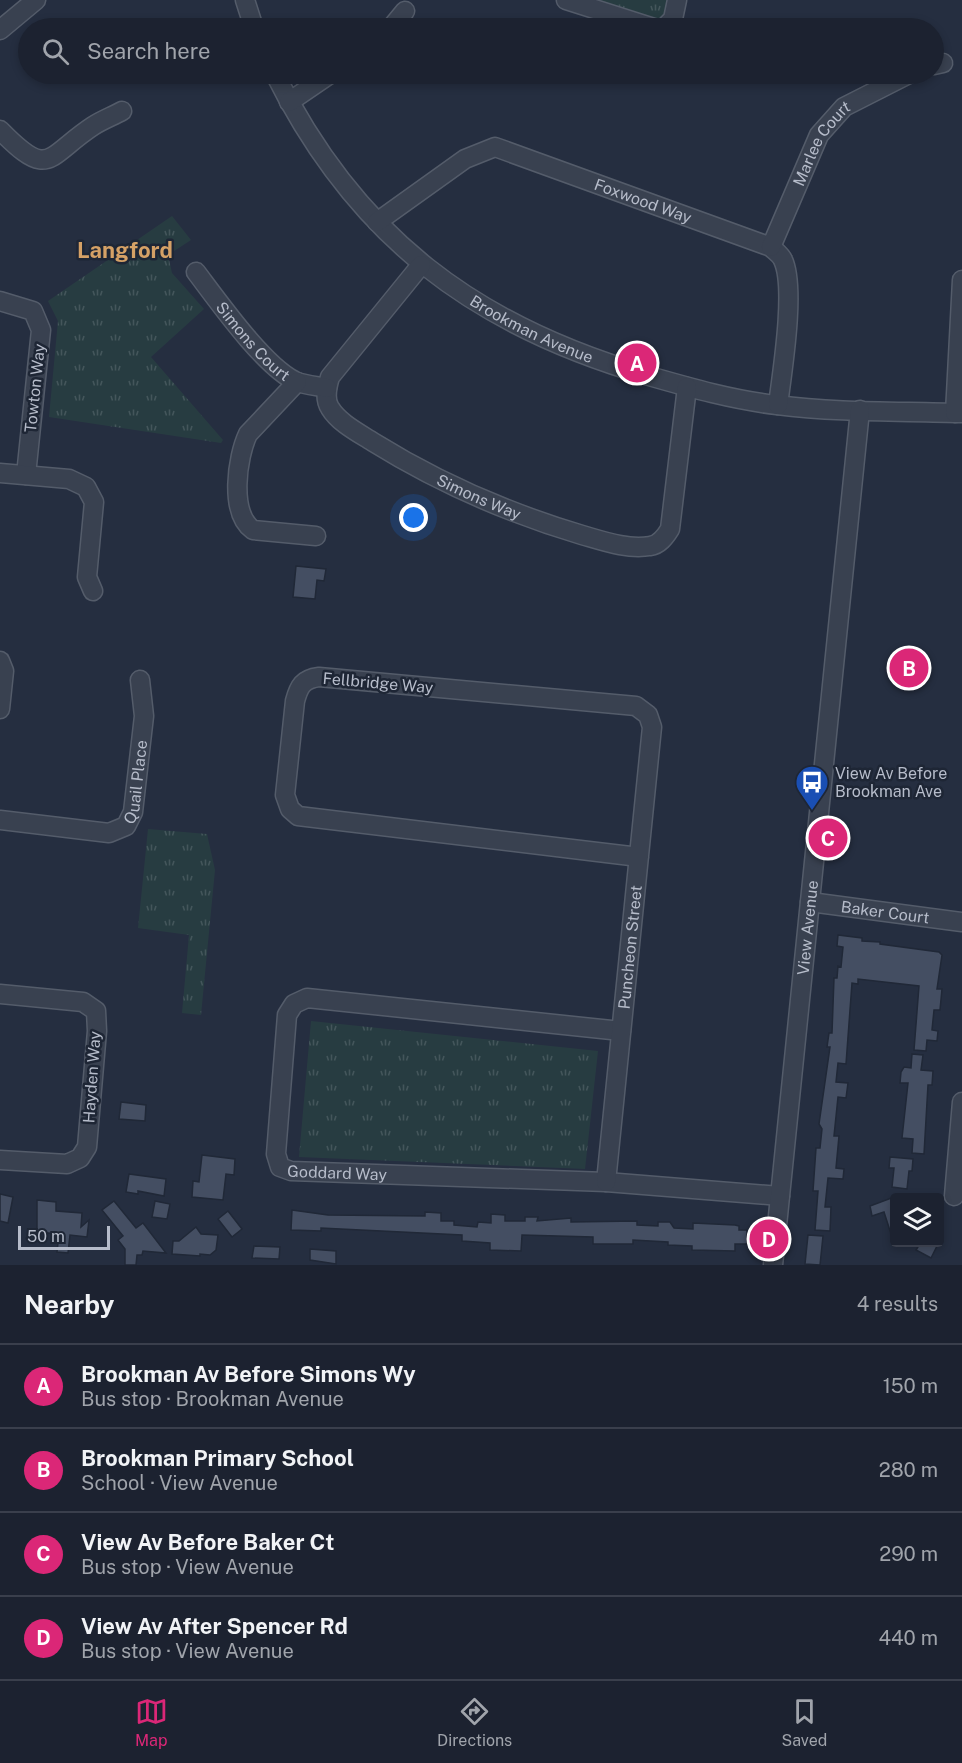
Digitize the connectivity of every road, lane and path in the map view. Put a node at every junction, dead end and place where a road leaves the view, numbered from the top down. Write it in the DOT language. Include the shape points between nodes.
graph roads {
  1 [pos="36,0"];
  2 [pos="245,0"];
  3 [pos="566,0"];
  4 [pos="677,0"];
  5 [pos="405,11"];
  6 [pos="251,18"];
  7 [pos="399,18"];
  8 [pos="623,18"];
  9 [pos="673,18"];
  10 [pos="0,30"];
  11 [pos="279,84"];
  12 [pos="315,84"];
  13 [pos="889,84"];
  14 [pos="289,102"];
  15 [pos="122,111"];
  16 [pos="0,130"];
  17 [pos="377,222"];
  18 [pos="771,247"];
  19 [pos="422,265"];
  20 [pos="196,272"];
  21 [pos="962,280"];
  22 [pos="0,301"];
  23 [pos="297,382"];
  24 [pos="687,387"];
  25 [pos="327,388"];
  26 [pos="778,405"];
  27 [pos="860,410"];
  28 [pos="959,413"];
  29 [pos="0,473"];
  30 [pos="26,475"];
  31 [pos="316,536"];
  32 [pos="93,591"];
  33 [pos="0,661"];
  34 [pos="140,680"];
  35 [pos="0,709"];
  36 [pos="648,715"];
  37 [pos="0,820"];
  38 [pos="639,858"];
  39 [pos="810,902"];
  40 [pos="962,922"];
  41 [pos="0,993"];
  42 [pos="621,1031"];
  43 [pos="962,1102"];
  44 [pos="0,1160"];
  45 [pos="606,1182"];
  46 [pos="780,1196"];
  47 [pos="954,1196"];
  48 [pos="773,1265"];
  1 -- 10 [label="street"];
  2 -- 6 [label="street"];
  3 -- 8 [label="street"];
  4 -- 9 [label="street"];
  5 -- 7 [label="street"];
  11 -- 14 [label="street, Brookman Avenue"];
  12 -- 14 [label="street"];
  13 -- 18 [label="street, Marlee Court" via="844,107 819,135"];
  14 -- 17 [label="street, Brookman Avenue" via="332,169"];
  15 -- 16 [label="street" via="93,126 47,160 28,156"];
  17 -- 18 [label="street, Foxwood Way" via="465,159 495,147"];
  17 -- 19 [label="street, Brookman Avenue"];
  18 -- 26 [label="street" via="783,259 788,279"];
  19 -- 24 [label="street, Brookman Avenue" via="475,303 541,338 606,363"];
  19 -- 25 [label="street" via="330,377"];
  20 -- 23 [label="street, Simons Court" via="262,352"];
  21 -- 28 [label="street"];
  22 -- 30 [label="street, Towton Way" via="33,311 41,330"];
  23 -- 25 [label="street, Simons Court"];
  23 -- 31 [label="street" via="243,444 238,469 240,509 253,530"];
  24 -- 25 [label="street, Simons Way" via="670,529 653,546 639,547 610,543 546,524 438,480 338,417 326,399"];
  24 -- 26 [label="street, Brookman Avenue"];
  26 -- 27 [label="street, Brookman Avenue"];
  27 -- 28 [label="street, Brookman Avenue"];
  27 -- 39 [label="street, View Avenue"];
  29 -- 30 [label="street"];
  30 -- 32 [label="street" via="69,479 86,488 94,502 87,576"];
  33 -- 35 [label="street" via="4,670"];
  34 -- 37 [label="street, Quail Place" via="144,716 133,812 126,826 109,833"];
  36 -- 38 [label="street, Puncheon Street" via="652,727"];
  36 -- 38 [label="street, Fellbridge Way" via="636,706 308,679 299,687 295,701 285,795 290,809 311,820"];
  38 -- 42 [label="street, Puncheon Street"];
  39 -- 40 [label="street, Baker Court"];
  39 -- 46 [label="street, View Avenue"];
  41 -- 44 [label="street, Hayden Way" via="83,1002 96,1011 97,1031 87,1147 80,1158 67,1164"];
  42 -- 45 [label="street, Puncheon Street"];
  42 -- 45 [label="street, Goddard Way" via="307,998 294,1004 287,1015 276,1154 280,1167 291,1171"];
  43 -- 47 [label="street"];
  45 -- 46 [label="street, Goddard Way"];
  46 -- 48 [label="street, View Avenue"];
}
